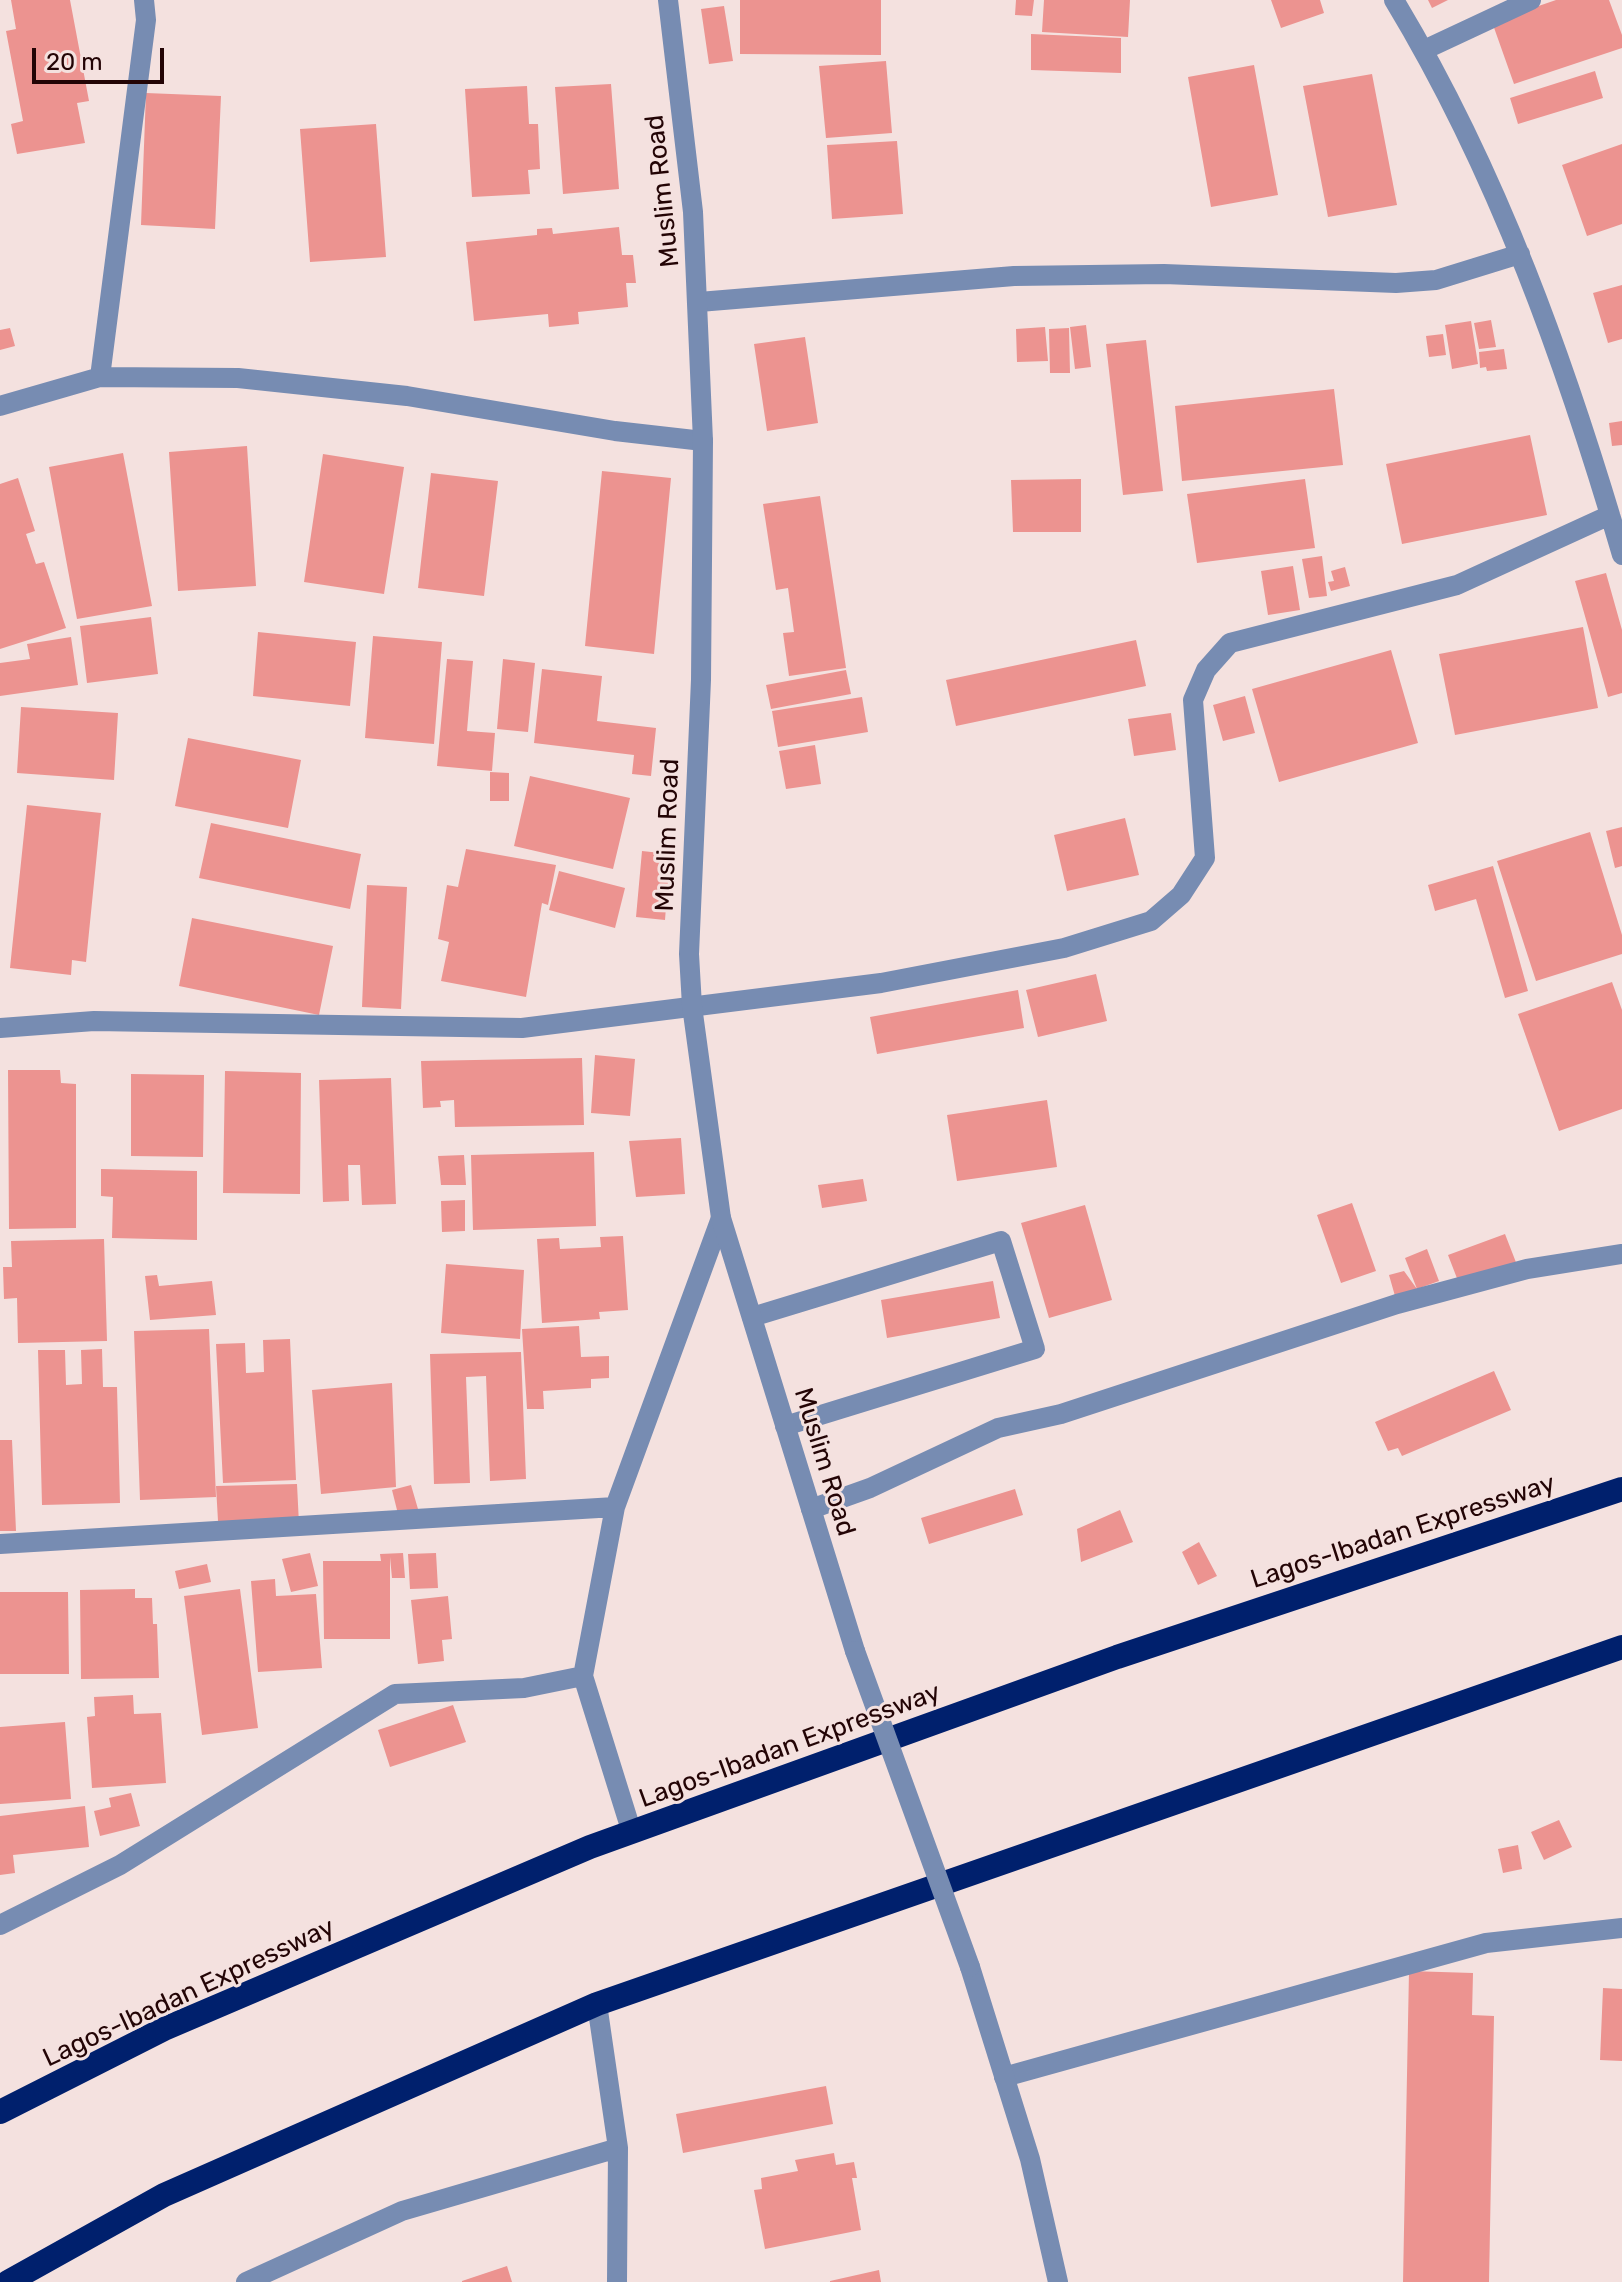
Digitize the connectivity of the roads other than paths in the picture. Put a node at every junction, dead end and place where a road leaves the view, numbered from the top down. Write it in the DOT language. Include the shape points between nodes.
graph roads {
  1 [pos="144,0"];
  2 [pos="668,0"];
  3 [pos="1394,0"];
  4 [pos="1531,0"];
  5 [pos="1424,50"];
  6 [pos="1520,254"];
  7 [pos="699,302"];
  8 [pos="100,377"];
  9 [pos="0,406"];
  10 [pos="703,441"];
  11 [pos="1610,515"];
  12 [pos="1622,555"];
  13 [pos="692,1006"];
  14 [pos="0,1028"];
  15 [pos="721,1218"];
  16 [pos="1622,1254"];
  17 [pos="752,1317"];
  18 [pos="785,1426"];
  19 [pos="1622,1489"];
  20 [pos="615,1507"];
  21 [pos="811,1509"];
  22 [pos="0,1544"];
  23 [pos="1622,1647"];
  24 [pos="583,1676"];
  25 [pos="632,1833"];
  26 [pos="0,1925"];
  27 [pos="1622,1928"];
  28 [pos="597,2004"];
  29 [pos="1004,2077"];
  30 [pos="0,2112"];
  31 [pos="618,2148"];
  32 [pos="8,2282"];
  33 [pos="246,2282"];
  34 [pos="617,2282"];
  35 [pos="1058,2282"];
  1 -- 8 [label="street" via="146,20"];
  2 -- 7 [label="street, Muslim Road"];
  3 -- 5 [label="street"];
  4 -- 5 [label="street"];
  5 -- 6 [label="street"];
  6 -- 7 [label="street" via="1436,280 1396,283 1164,274 1014,276"];
  6 -- 11 [label="street" via="1562,362"];
  7 -- 10 [label="street, Muslim Road"];
  8 -- 9 [label="street"];
  8 -- 10 [label="street" via="268,381 407,396"];
  10 -- 13 [label="street, Muslim Road" via="701,680 689,954"];
  11 -- 12 [label="street"];
  11 -- 13 [label="street" via="1457,585 1230,643 1206,670 1193,700 1205,858 1181,895 1151,921 1064,948 881,983"];
  13 -- 14 [label="street" via="522,1028 94,1021"];
  13 -- 15 [label="street, Muslim Road"];
  15 -- 17 [label="street, Muslim Road"];
  15 -- 20 [label="street"];
  16 -- 21 [label="street" via="1527,1269 1422,1297 1061,1414 998,1428 870,1488"];
  17 -- 18 [label="street, Muslim Road"];
  17 -- 18 [label="street" via="1001,1241 1035,1349"];
  18 -- 21 [label="street, Muslim Road"];
  19 -- 25 [label="highway, Lagos-Ibadan Expressway" via="1117,1657"];
  20 -- 22 [label="street"];
  20 -- 24 [label="street"];
  21 -- 29 [label="street, Muslim Road, bridge" via="855,1651 970,1967"];
  23 -- 28 [label="highway"];
  24 -- 25 [label="street"];
  24 -- 26 [label="street" via="524,1688 395,1694 120,1865"];
  25 -- 30 [label="highway, Lagos-Ibadan Expressway" via="164,2029"];
  27 -- 29 [label="street" via="1486,1943"];
  28 -- 31 [label="street"];
  28 -- 32 [label="highway" via="164,2195"];
  29 -- 35 [label="street, Muslim Road" via="1030,2159"];
  31 -- 33 [label="street" via="402,2211"];
  31 -- 34 [label="street"];
}
